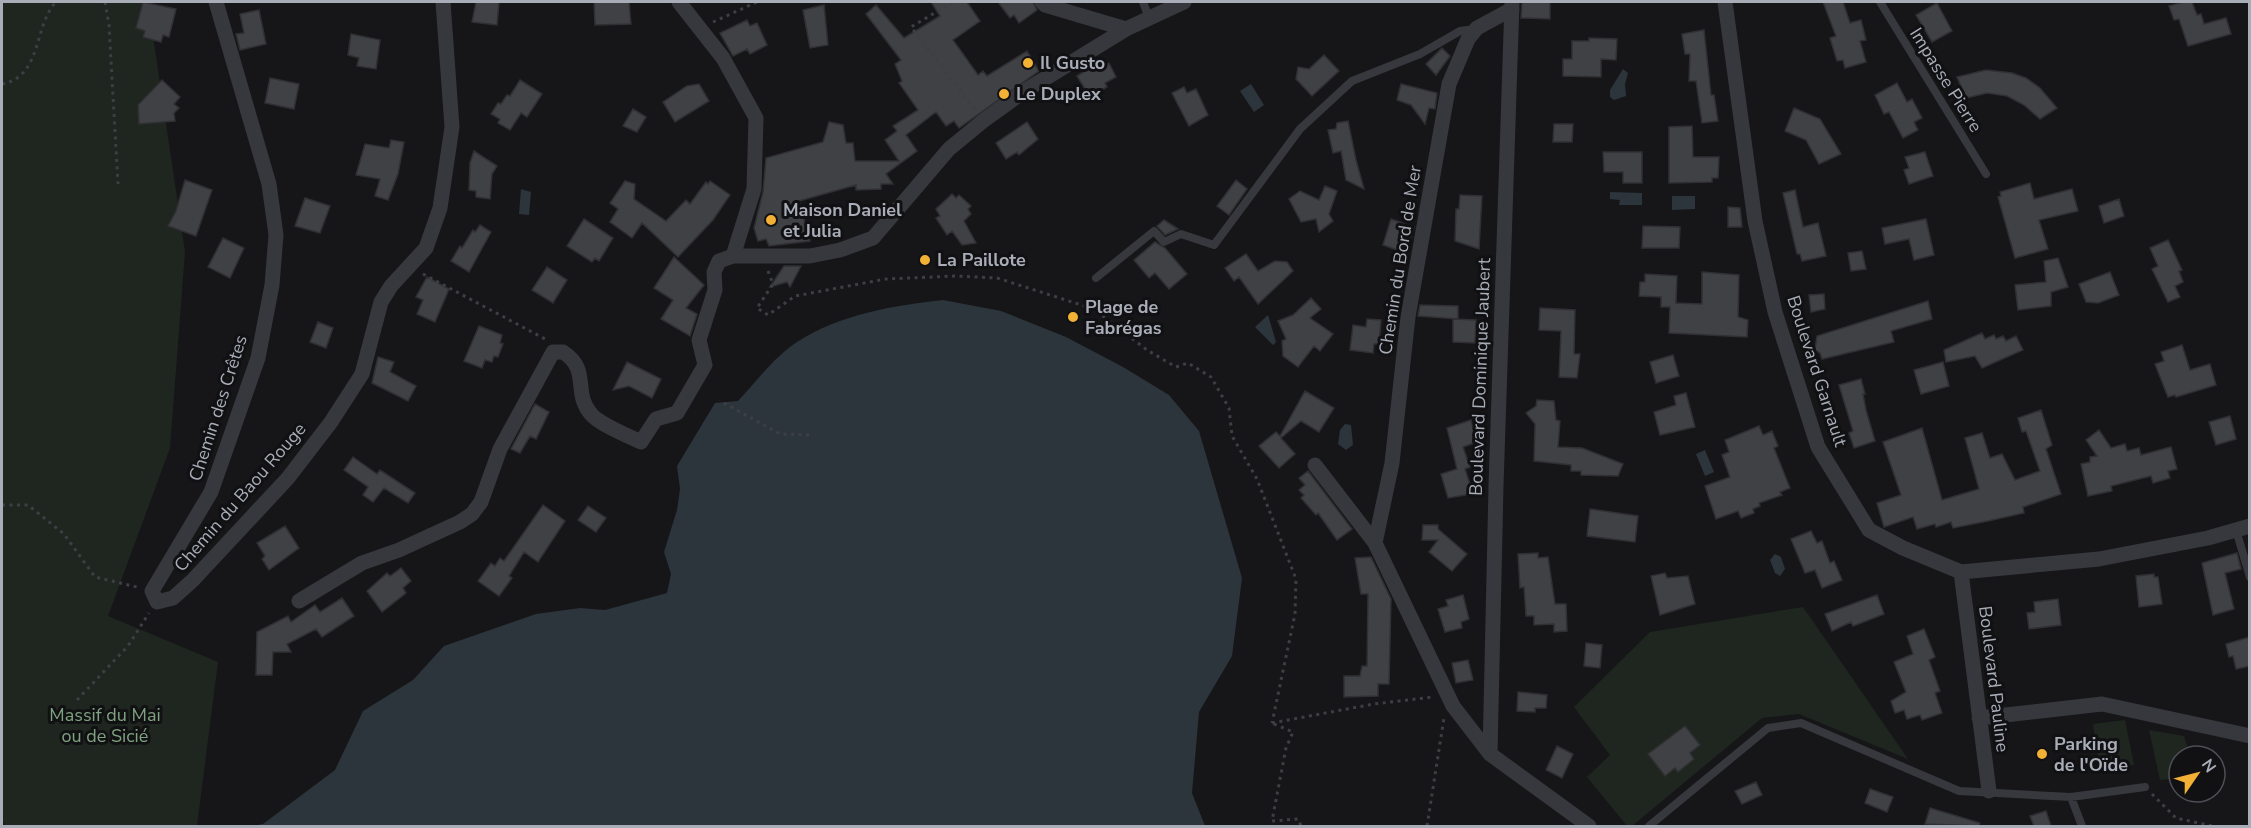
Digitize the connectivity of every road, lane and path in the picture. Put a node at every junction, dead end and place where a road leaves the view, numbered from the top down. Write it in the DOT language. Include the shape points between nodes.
graph roads {
  1 [pos="56,2"];
  2 [pos="105,2"];
  3 [pos="216,2"];
  4 [pos="443,2"];
  5 [pos="679,2"];
  6 [pos="757,2"];
  7 [pos="954,2"];
  8 [pos="1042,2"];
  9 [pos="1143,2"];
  10 [pos="1184,2"];
  11 [pos="1725,2"];
  12 [pos="1880,2"];
  13 [pos="1512,5"];
  14 [pos="1149,18"];
  15 [pos="701,28"];
  16 [pos="1477,28"];
  17 [pos="1126,29"];
  18 [pos="2,84"];
  19 [pos="983,121"];
  20 [pos="1986,174"];
  21 [pos="118,184"];
  22 [pos="762,258"];
  23 [pos="726,259"];
  24 [pos="411,267"];
  25 [pos="1096,278"];
  26 [pos="554,352"];
  27 [pos="724,403"];
  28 [pos="810,435"];
  29 [pos="1315,465"];
  30 [pos="2,505"];
  31 [pos="2243,528"];
  32 [pos="1376,543"];
  33 [pos="1961,572"];
  34 [pos="2250,577"];
  35 [pos="154,596"];
  36 [pos="298,601"];
  37 [pos="1447,696"];
  38 [pos="77,700"];
  39 [pos="1979,718"];
  40 [pos="1272,723"];
  41 [pos="2250,736"];
  42 [pos="1490,754"];
  43 [pos="2145,786"];
  44 [pos="1989,791"];
  45 [pos="2071,796"];
  46 [pos="1301,826"];
  47 [pos="1427,826"];
  48 [pos="1589,826"];
  49 [pos="1649,826"];
  50 [pos="2082,826"];
  51 [pos="2211,826"];
  1 -- 18 [label="path" via="44,18 30,65"];
  2 -- 21 [label="path"];
  3 -- 35 [label="street, Chemin des Crêtes" via="269,184 276,235 272,285 258,358 211,492"];
  4 -- 24 [label="street, Chemin du Baou Rouge" via="452,127 435,227 426,248"];
  5 -- 15 [label="street"];
  6 -- 15 [label="path"];
  7 -- 19 [label="path" via="911,27"];
  8 -- 17 [label="street"];
  9 -- 14 [label="lane"];
  10 -- 14 [label="street"];
  11 -- 33 [label="street, Boulevard Garnault" via="1755,221 1775,312 1818,447 1869,530"];
  12 -- 20 [label="lane, Impasse Pierre"];
  13 -- 16 [label="street, Chemin du Bord de Mer"];
  13 -- 42 [label="street, Boulevard Dominique Jaubert"];
  14 -- 17 [label="street"];
  15 -- 23 [label="street" via="723,58 756,118 754,189"];
  16 -- 25 [label="lane" via="1460,31 1420,54 1352,81 1300,129 1214,246 1180,234 1164,242 1154,231"];
  16 -- 32 [label="street, Chemin du Bord de Mer" via="1467,39 1449,84 1408,317 1392,463"];
  17 -- 19 [label="street"];
  19 -- 22 [label="street" via="949,149 873,238 810,256"];
  22 -- 23 [label="street"];
  22 -- 40 [label="path" via="773,284 757,308 768,315 795,296 886,279 997,278 1094,309 1156,356 1176,367 1188,363 1211,377 1229,408 1232,436 1257,479 1296,579 1295,614"];
  23 -- 26 [label="street" via="714,272 715,290 699,340 705,365 677,413 656,418 641,442 592,416 583,398 577,364 563,352"];
  24 -- 26 [label="path" via="550,341"];
  24 -- 35 [label="street, Chemin du Baou Rouge" via="381,302 362,374 288,478 173,598"];
  26 -- 36 [label="street" via="500,449 472,514 399,550 362,563"];
  27 -- 28 [label="path" via="780,434"];
  29 -- 32 [label="street"];
  30 -- 35 [label="path" via="28,505 64,534 94,577"];
  31 -- 33 [label="street, Boulevard Garnault" via="2099,560"];
  31 -- 34 [label="lane"];
  32 -- 37 [label="street"];
  33 -- 39 [label="street, Boulevard Pauline"];
  35 -- 38 [label="path" via="128,646"];
  37 -- 40 [label="path" via="1374,704"];
  37 -- 42 [label="street"];
  37 -- 47 [label="path"];
  39 -- 41 [label="street" via="2102,704"];
  39 -- 44 [label="street, Boulevard Pauline"];
  40 -- 46 [label="path" via="1293,732 1286,748 1272,821 1298,819"];
  42 -- 48 [label="street"];
  43 -- 45 [label="lane"];
  43 -- 51 [label="path" via="2176,818"];
  44 -- 45 [label="lane"];
  44 -- 49 [label="lane" via="1959,791 1802,723 1768,728"];
  45 -- 50 [label="lane"];
}
